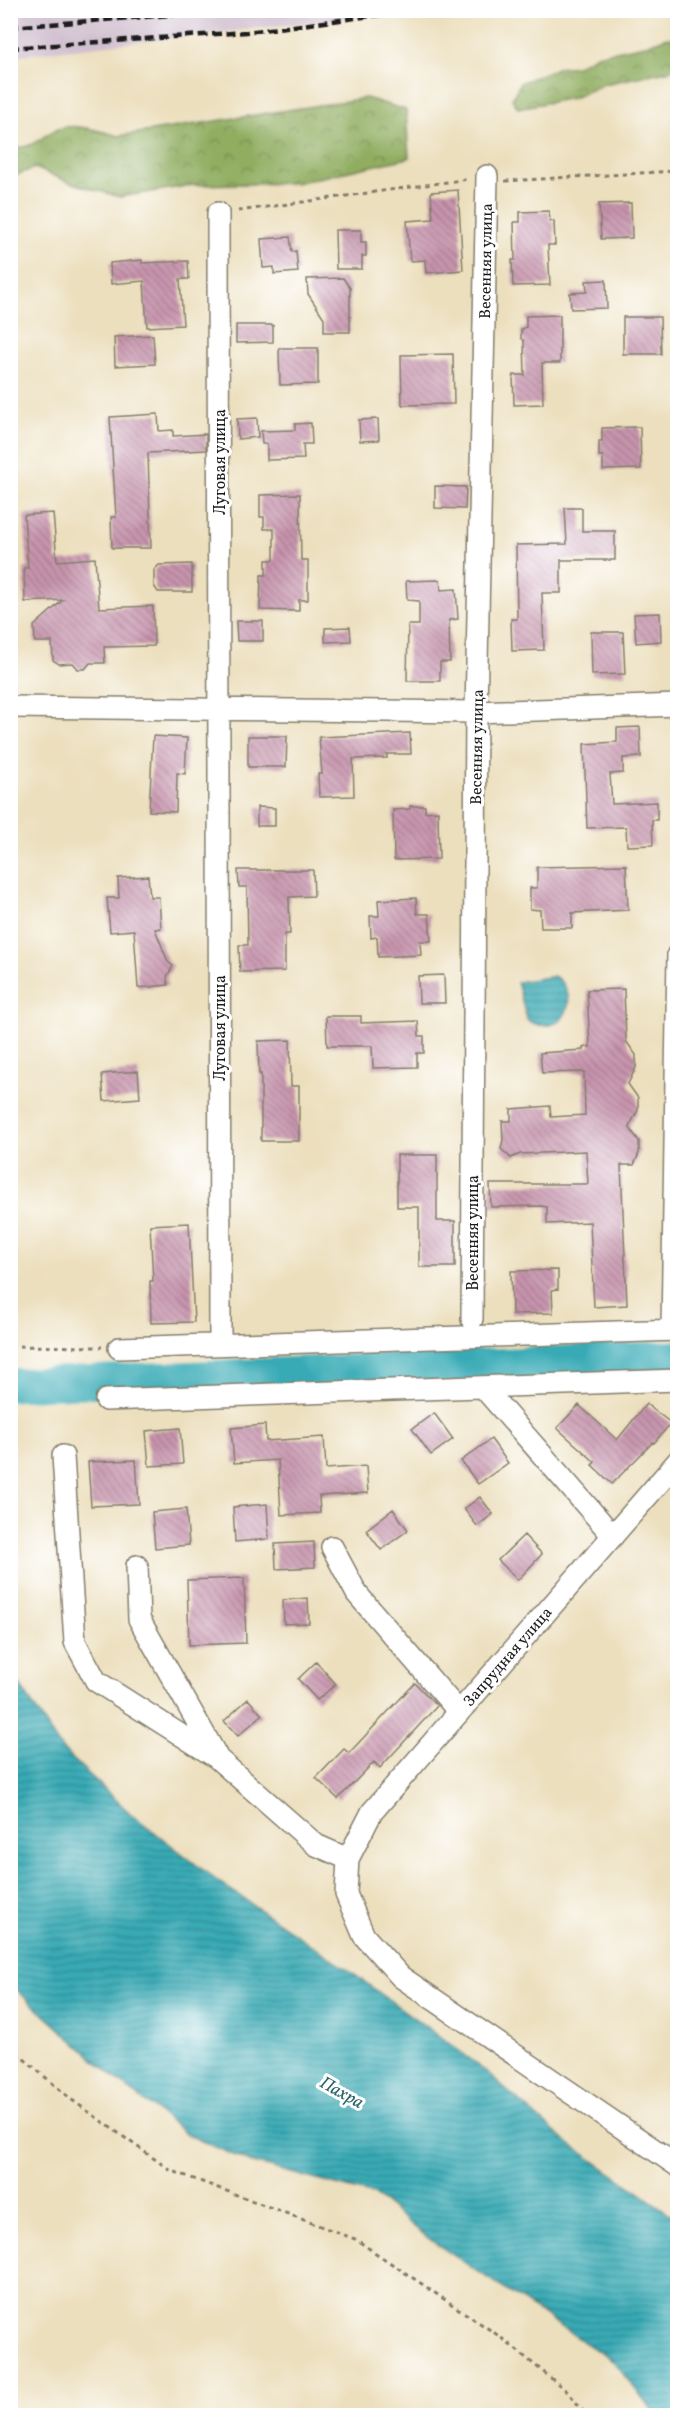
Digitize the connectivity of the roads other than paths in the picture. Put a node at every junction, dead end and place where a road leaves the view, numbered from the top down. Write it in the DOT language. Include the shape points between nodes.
graph roads {
  1 [pos="487,176"];
  2 [pos="218,213"];
  3 [pos="678,705"];
  4 [pos="10,707"];
  5 [pos="219,711"];
  6 [pos="476,712"];
  7 [pos="678,954"];
  8 [pos="472,1319"];
  9 [pos="675,1330"];
  10 [pos="220,1344"];
  11 [pos="119,1348"];
  12 [pos="678,1380"];
  13 [pos="483,1387"];
  14 [pos="106,1400"];
  15 [pos="63,1456"];
  16 [pos="678,1461"];
  17 [pos="613,1536"];
  18 [pos="332,1547"];
  19 [pos="137,1566"];
  20 [pos="459,1712"];
  21 [pos="217,1758"];
  22 [pos="348,1859"];
  23 [pos="678,2166"];
  1 -- 6 [label="street, Весенняя улица"];
  2 -- 5 [label="street, Луговая улица"];
  3 -- 6 [label="street"];
  4 -- 5 [label="street"];
  5 -- 6 [label="street"];
  5 -- 10 [label="street, Луговая улица"];
  6 -- 8 [label="street, Весенняя улица"];
  7 -- 9 [label="street"];
  9 -- 10 [label="street"];
  10 -- 11 [label="street"];
  12 -- 13 [label="street"];
  13 -- 14 [label="street"];
  13 -- 17 [label="street"];
  15 -- 21 [label="street" via="75,1642 96,1681"];
  16 -- 17 [label="street, Запрудная улица"];
  17 -- 20 [label="street, Запрудная улица"];
  18 -- 20 [label="street" via="357,1594"];
  19 -- 21 [label="street" via="139,1619"];
  20 -- 22 [label="street, Запрудная улица" via="372,1812"];
  21 -- 22 [label="street" via="316,1845"];
  22 -- 23 [label="street" via="346,1894 364,1936 401,1977"];
}
